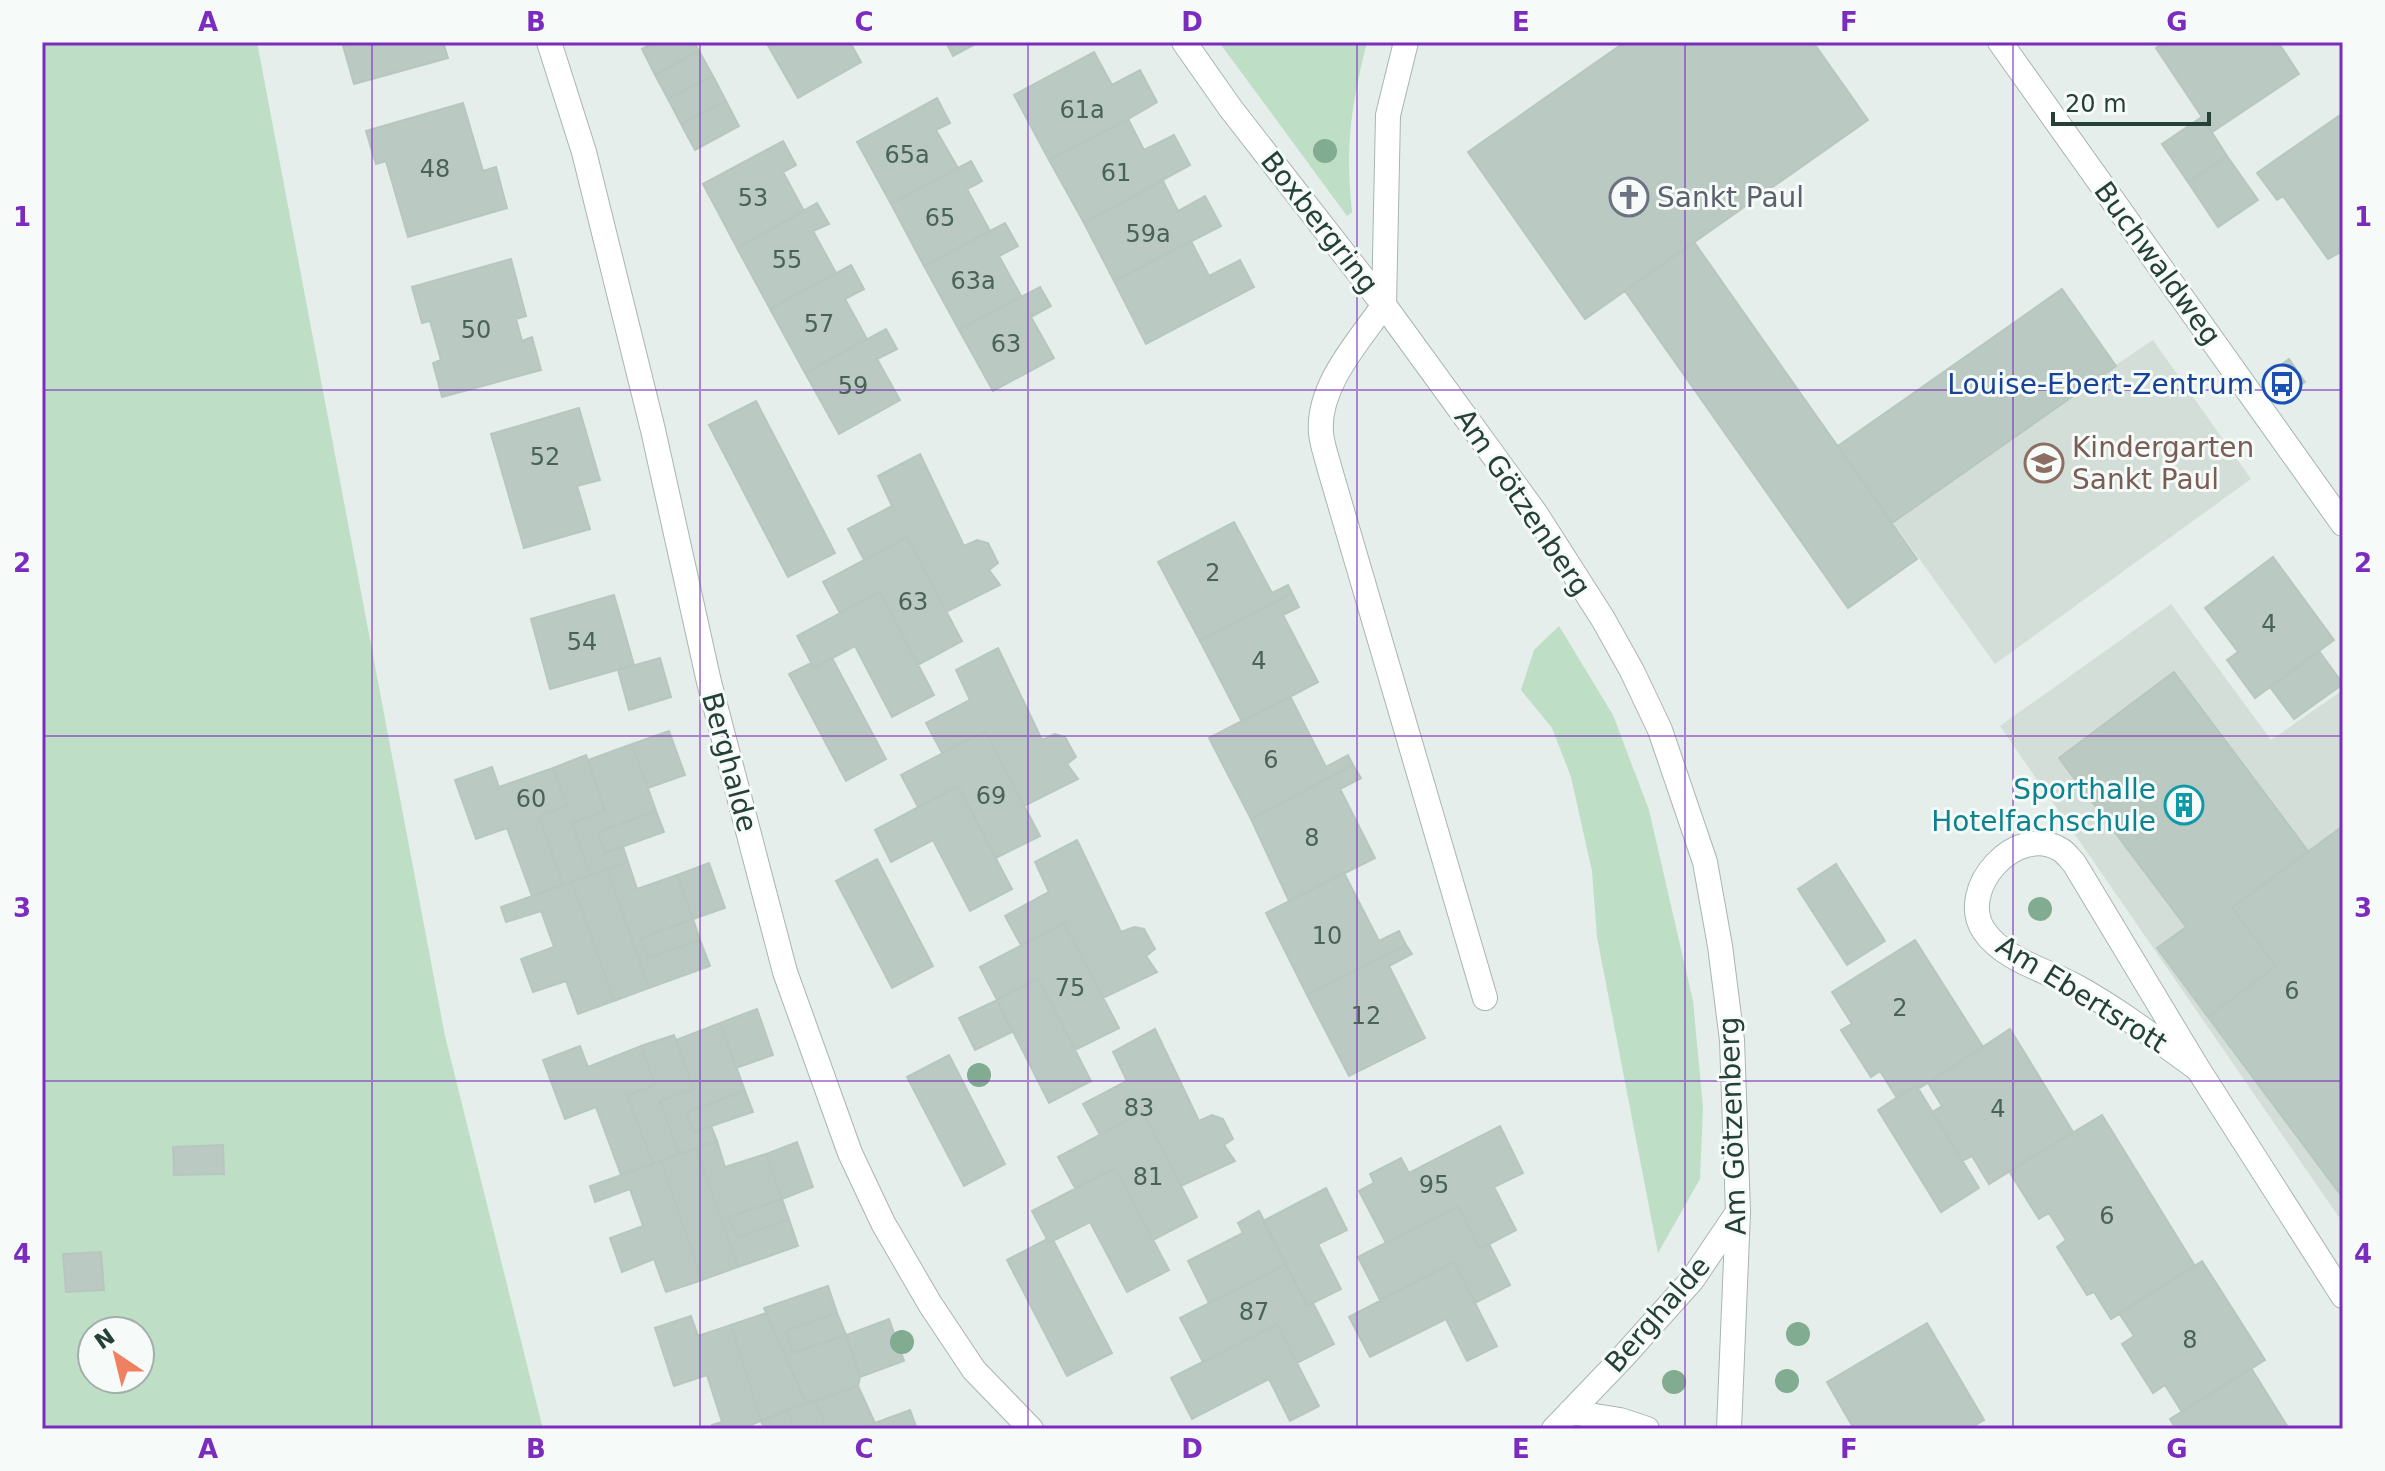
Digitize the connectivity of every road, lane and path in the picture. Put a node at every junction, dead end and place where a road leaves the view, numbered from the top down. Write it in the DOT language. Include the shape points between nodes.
graph roads {
  1 [pos="549,42"];
  2 [pos="1184,42"];
  3 [pos="1406,42"];
  4 [pos="2000,42"];
  5 [pos="1384,305"];
  6 [pos="2343,524"];
  7 [pos="1485,998"];
  8 [pos="2198,1069"];
  9 [pos="1738,1212"];
  10 [pos="2343,1296"];
  11 [pos="1562,1420"];
  12 [pos="1031,1429"];
  13 [pos="1647,1429"];
  14 [pos="1729,1429"];
  1 -- 12 [label="street, Berghalde" via="584,152 709,682 785,972 850,1153 883,1223 974,1370"];
  2 -- 5 [label="street, Boxbergring"];
  3 -- 5 [label="street, Boxbergring" via="1388,115"];
  4 -- 6 [label="street, Buchwaldweg"];
  5 -- 7 [label="street" via="1343,363 1324,402 1321,432"];
  5 -- 9 [label="street, Am Götzenberg" via="1536,514 1603,619 1660,730 1705,862 1720,946 1732,1040"];
  8 -- 8 [label="street, Am Ebertsrott" via="2062,850 2031,843 1998,863 1984,878 1976,912 1995,943 2077,987"];
  8 -- 10 [label="street, Am Ebertsrott"];
  9 -- 11 [label="street, Berghalde" via="1692,1280"];
  9 -- 14 [label="street, Am Götzenberg"];
  11 -- 13 [label="street, Berghalde" via="1620,1420"];
}
